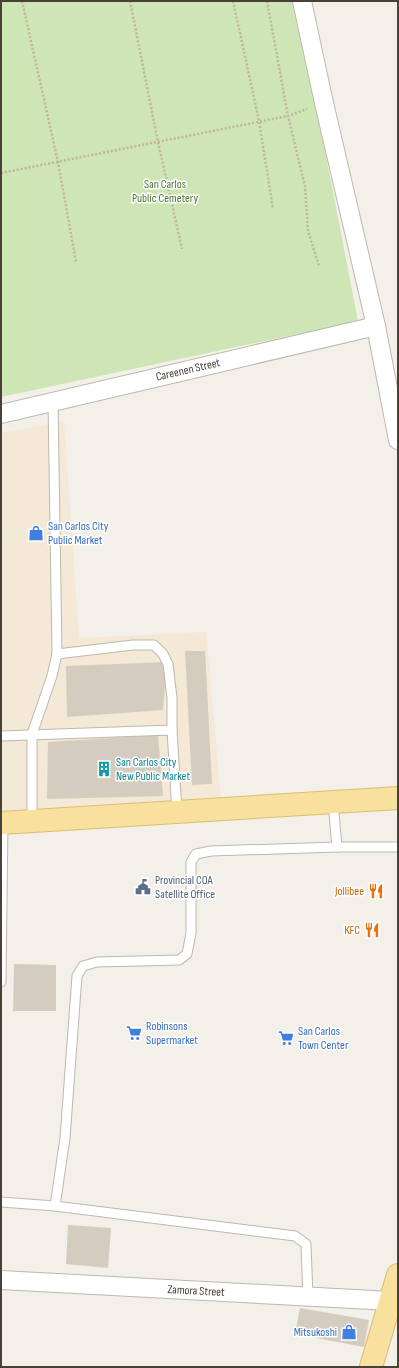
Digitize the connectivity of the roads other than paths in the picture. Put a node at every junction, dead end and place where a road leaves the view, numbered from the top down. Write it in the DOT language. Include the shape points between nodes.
graph roads {
  1 [pos="302,1"];
  2 [pos="376,326"];
  3 [pos="53,401"];
  4 [pos="1,414"];
  5 [pos="398,440"];
  6 [pos="56,654"];
  7 [pos="172,730"];
  8 [pos="32,734"];
  9 [pos="1,736"];
  10 [pos="398,798"];
  11 [pos="333,802"];
  12 [pos="177,812"];
  13 [pos="32,822"];
  14 [pos="2,823"];
  15 [pos="337,846"];
  16 [pos="398,847"];
  17 [pos="1,982"];
  18 [pos="1,1202"];
  19 [pos="55,1206"];
  20 [pos="398,1275"];
  21 [pos="1,1280"];
  22 [pos="308,1297"];
  23 [pos="390,1301"];
  24 [pos="371,1367"];
  1 -- 2 [label="street"];
  2 -- 3 [label="street, Careenen Street"];
  2 -- 5 [label="street"];
  3 -- 4 [label="street, Careenen Street"];
  3 -- 6 [label="lane"];
  6 -- 7 [label="lane" via="154,645 168,664"];
  6 -- 8 [label="lane" via="52,676"];
  7 -- 8 [label="lane"];
  7 -- 12 [label="lane"];
  8 -- 9 [label="lane"];
  8 -- 13 [label="lane"];
  10 -- 11 [label="main road"];
  11 -- 12 [label="main road"];
  11 -- 15 [label="lane"];
  12 -- 13 [label="main road"];
  13 -- 14 [label="main road"];
  14 -- 17 [label="lane"];
  15 -- 16 [label="lane"];
  15 -- 19 [label="lane" via="211,851 196,854 191,862 191,933 187,954 179,960 97,962 83,966 77,976 65,1138"];
  18 -- 19 [label="lane"];
  19 -- 22 [label="lane" via="295,1236 306,1244"];
  20 -- 23 [label="main road"];
  21 -- 22 [label="street, Zamora Street"];
  22 -- 23 [label="street, Zamora Street"];
  23 -- 24 [label="main road"];
}
